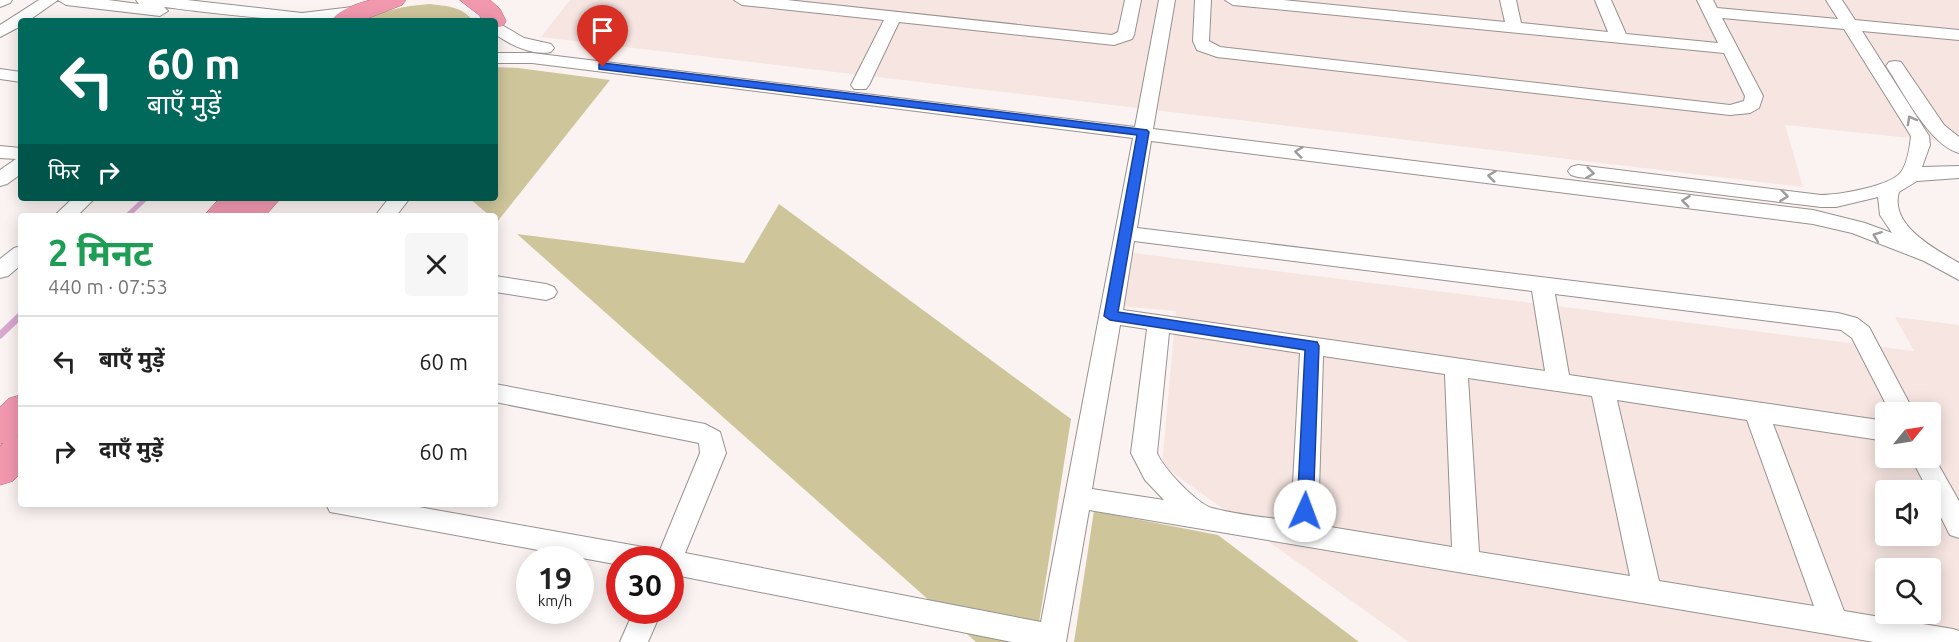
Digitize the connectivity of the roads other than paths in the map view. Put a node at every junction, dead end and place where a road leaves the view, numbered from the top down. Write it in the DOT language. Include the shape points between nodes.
graph roads {
  1 [pos="50,0"];
  2 [pos="66,0"];
  3 [pos="144,0"];
  4 [pos="394,0"];
  5 [pos="473,0"];
  6 [pos="742,0"];
  7 [pos="1133,0"];
  8 [pos="1167,0"];
  9 [pos="1203,0"];
  10 [pos="1233,0"];
  11 [pos="1408,0"];
  12 [pos="1508,0"];
  13 [pos="1603,0"];
  14 [pos="1834,0"];
  15 [pos="1851,0"];
  16 [pos="1304,3"];
  17 [pos="1709,6"];
  18 [pos="352,16"];
  19 [pos="894,16"];
  20 [pos="1411,17"];
  21 [pos="22,18"];
  22 [pos="214,18"];
  23 [pos="493,18"];
  24 [pos="18,20"];
  25 [pos="1851,25"];
  26 [pos="1514,27"];
  27 [pos="1869,27"];
  28 [pos="498,28"];
  29 [pos="0,32"];
  30 [pos="1959,36"];
  31 [pos="1619,38"];
  32 [pos="1731,49"];
  33 [pos="498,58"];
  34 [pos="0,74"];
  35 [pos="18,77"];
  36 [pos="860,85"];
  37 [pos="1144,126"];
  38 [pos="1959,147"];
  39 [pos="0,152"];
  40 [pos="18,154"];
  41 [pos="18,166"];
  42 [pos="1959,172"];
  43 [pos="1910,174"];
  44 [pos="0,180"];
  45 [pos="1890,188"];
  46 [pos="82,201"];
  47 [pos="234,201"];
  48 [pos="263,201"];
  49 [pos="398,201"];
  50 [pos="68,213"];
  51 [pos="222,213"];
  52 [pos="251,213"];
  53 [pos="388,213"];
  54 [pos="1125,232"];
  55 [pos="18,256"];
  56 [pos="1931,256"];
  57 [pos="0,271"];
  58 [pos="1959,273"];
  59 [pos="498,284"];
  60 [pos="1542,284"];
  61 [pos="546,292"];
  62 [pos="1110,316"];
  63 [pos="1159,323"];
  64 [pos="1312,346"];
  65 [pos="1456,367"];
  66 [pos="1558,382"];
  67 [pos="1602,389"];
  68 [pos="498,394"];
  69 [pos="1897,402"];
  70 [pos="1756,412"];
  71 [pos="18,413"];
  72 [pos="1875,429"];
  73 [pos="0,430"];
  74 [pos="18,451"];
  75 [pos="1929,468"];
  76 [pos="0,470"];
  77 [pos="1078,497"];
  78 [pos="356,507"];
  79 [pos="1202,518"];
  80 [pos="1959,527"];
  81 [pos="1304,534"];
  82 [pos="676,546"];
  83 [pos="606,551"];
  84 [pos="1466,561"];
  85 [pos="684,564"];
  86 [pos="1647,591"];
  87 [pos="1834,622"];
  88 [pos="642,624"];
  89 [pos="1052,640"];
  90 [pos="634,642"];
  91 [pos="1953,642"];
  1 -- 21 [label="street"];
  2 -- 22 [label="street"];
  3 -- 18 [label="street" via="302,18"];
  4 -- 18 [label="highway"];
  5 -- 23 [label="highway"];
  6 -- 19 [label="street"];
  7 -- 19 [label="street" via="1126,35 1114,40"];
  8 -- 37 [label="street"];
  9 -- 32 [label="street" via="1201,41 1217,52 1744,109 1753,104 1755,96"];
  10 -- 16 [label="street"];
  11 -- 20 [label="street"];
  12 -- 26 [label="street"];
  13 -- 31 [label="street"];
  14 -- 25 [label="street"];
  15 -- 27 [label="street"];
  16 -- 20 [label="street"];
  17 -- 25 [label="street"];
  17 -- 32 [label="street"];
  19 -- 36 [label="street"];
  20 -- 26 [label="street"];
  24 -- 29 [label="street"];
  25 -- 27 [label="street"];
  43 -- 25 [label="street, one-way" via="1920,136"];
  26 -- 31 [label="street"];
  27 -- 30 [label="street"];
  27 -- 38 [label="street" via="1937,129"];
  28 -- 36 [label="street" via="525,45"];
  31 -- 32 [label="street"];
  33 -- 37 [label="street" via="532,58"];
  34 -- 35 [label="street"];
  36 -- 37 [label="street"];
  37 -- 45 [label="street, one-way" via="1821,201"];
  37 -- 54 [label="street"];
  56 -- 37 [label="street, one-way" via="1858,228 1813,217"];
  39 -- 40 [label="street"];
  41 -- 44 [label="street"];
  42 -- 43 [label="street"];
  43 -- 45 [label="street"];
  45 -- 56 [label="street" via="1888,208 1893,219"];
  46 -- 50 [label="street"];
  47 -- 51 [label="highway"];
  48 -- 52 [label="highway"];
  49 -- 53 [label="street"];
  54 -- 60 [label="street"];
  54 -- 62 [label="street"];
  55 -- 57 [label="street"];
  56 -- 58 [label="street"];
  59 -- 61 [label="street"];
  60 -- 66 [label="street"];
  60 -- 69 [label="street" via="1849,324 1863,338"];
  62 -- 63 [label="street"];
  62 -- 77 [label="street"];
  63 -- 64 [label="street"];
  63 -- 79 [label="street" via="1144,453 1157,477"];
  64 -- 65 [label="street"];
  64 -- 81 [label="street"];
  65 -- 66 [label="street"];
  65 -- 84 [label="street"];
  66 -- 67 [label="street"];
  67 -- 70 [label="street"];
  67 -- 86 [label="street"];
  68 -- 82 [label="street" via="705,434 711,439 713,453"];
  70 -- 72 [label="street"];
  70 -- 87 [label="street"];
  71 -- 73 [label="highway"];
  74 -- 76 [label="highway"];
  75 -- 80 [label="street"];
  77 -- 79 [label="street"];
  77 -- 89 [label="street"];
  78 -- 83 [label="street"];
  79 -- 81 [label="street"];
  81 -- 84 [label="street"];
  84 -- 86 [label="street"];
  85 -- 89 [label="street"];
  86 -- 87 [label="street"];
  87 -- 91 [label="street"];
  88 -- 90 [label="street"];
}
